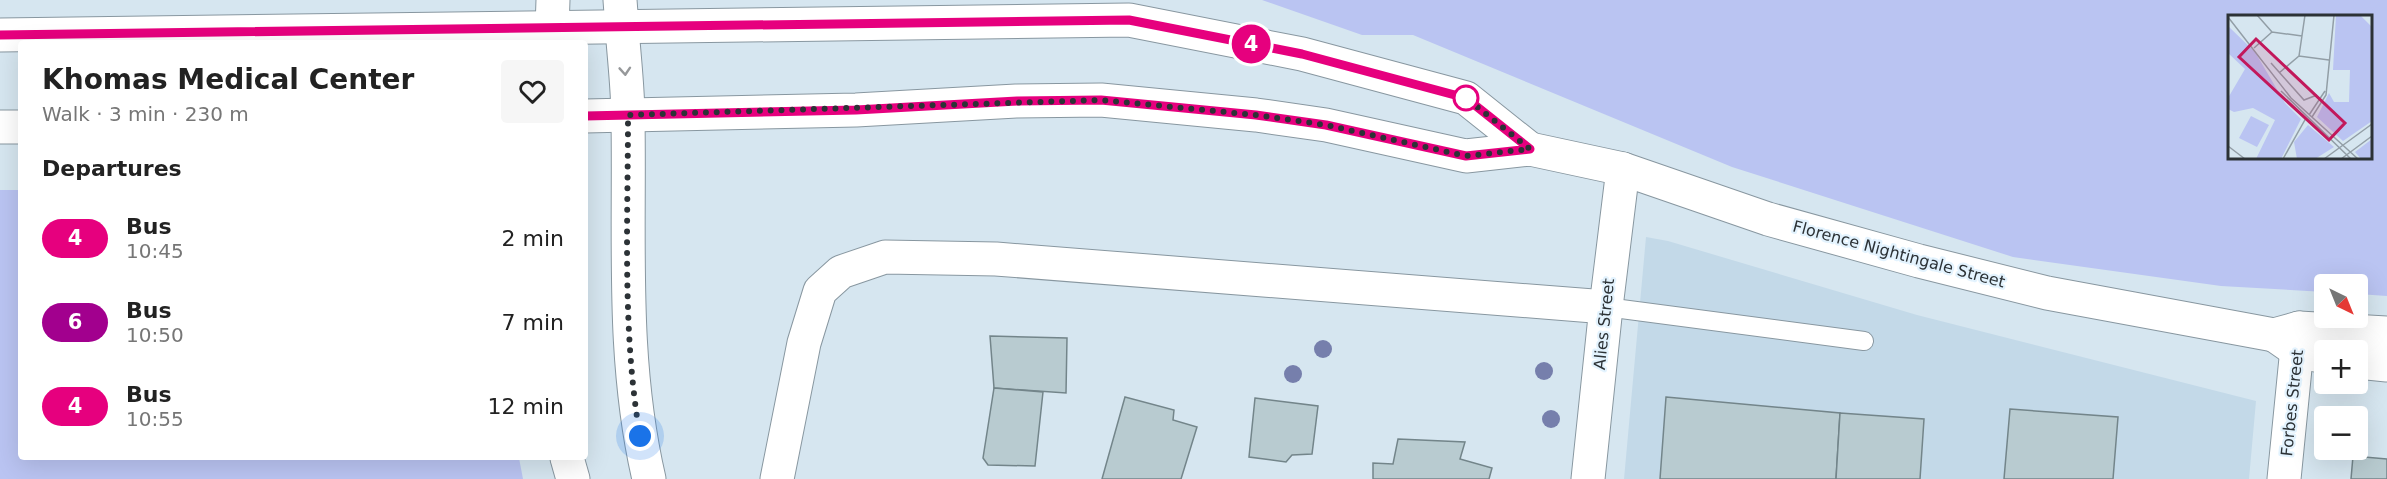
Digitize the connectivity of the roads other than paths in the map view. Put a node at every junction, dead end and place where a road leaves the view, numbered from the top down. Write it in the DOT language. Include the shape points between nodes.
graph roads {
  1 [pos="621,14"];
  2 [pos="552,24"];
  3 [pos="0,34"];
  4 [pos="628,115"];
  5 [pos="588,116"];
  6 [pos="18,126"];
  7 [pos="0,127"];
  8 [pos="1530,149"];
  9 [pos="1623,169"];
  10 [pos="1606,307"];
  11 [pos="2387,333"];
  12 [pos="1864,341"];
  13 [pos="2299,343"];
  14 [pos="2368,363"];
  15 [pos="2387,365"];
  16 [pos="568,460"];
  17 [pos="573,479"];
  18 [pos="649,479"];
  19 [pos="777,479"];
  20 [pos="1587,479"];
  21 [pos="2284,479"];
  1 -- 2 [label="main road, Florence Nightingale Street"];
  1 -- 4 [label="main road, one-way"];
  1 -- 8 [label="main road, Florence Nightingale Street" via="1129,20 1302,54 1466,98"];
  2 -- 3 [label="main road, Florence Nightingale Street"];
  4 -- 5 [label="main road, Florence Nightingale Street"];
  4 -- 8 [label="main road, Florence Nightingale Street" via="1101,100 1326,125 1466,156"];
  4 -- 18 [label="main road" via="630,351 634,400"];
  6 -- 7 [label="main road"];
  8 -- 9 [label="main road, Florence Nightingale Street"];
  9 -- 10 [label="main road, Alies Street"];
  9 -- 13 [label="main road, Florence Nightingale Street" via="1768,219 1919,261 2048,293"];
  10 -- 12 [label="lane"];
  10 -- 19 [label="main road" via="996,259 885,257 841,272 820,291 804,343"];
  10 -- 20 [label="main road, Alies Street"];
  11 -- 13 [label="main road, Florence Nightingale Street"];
  13 -- 21 [label="main road, Forbes Street"];
  14 -- 15 [label="main road"];
  16 -- 17 [label="main road"];
}
